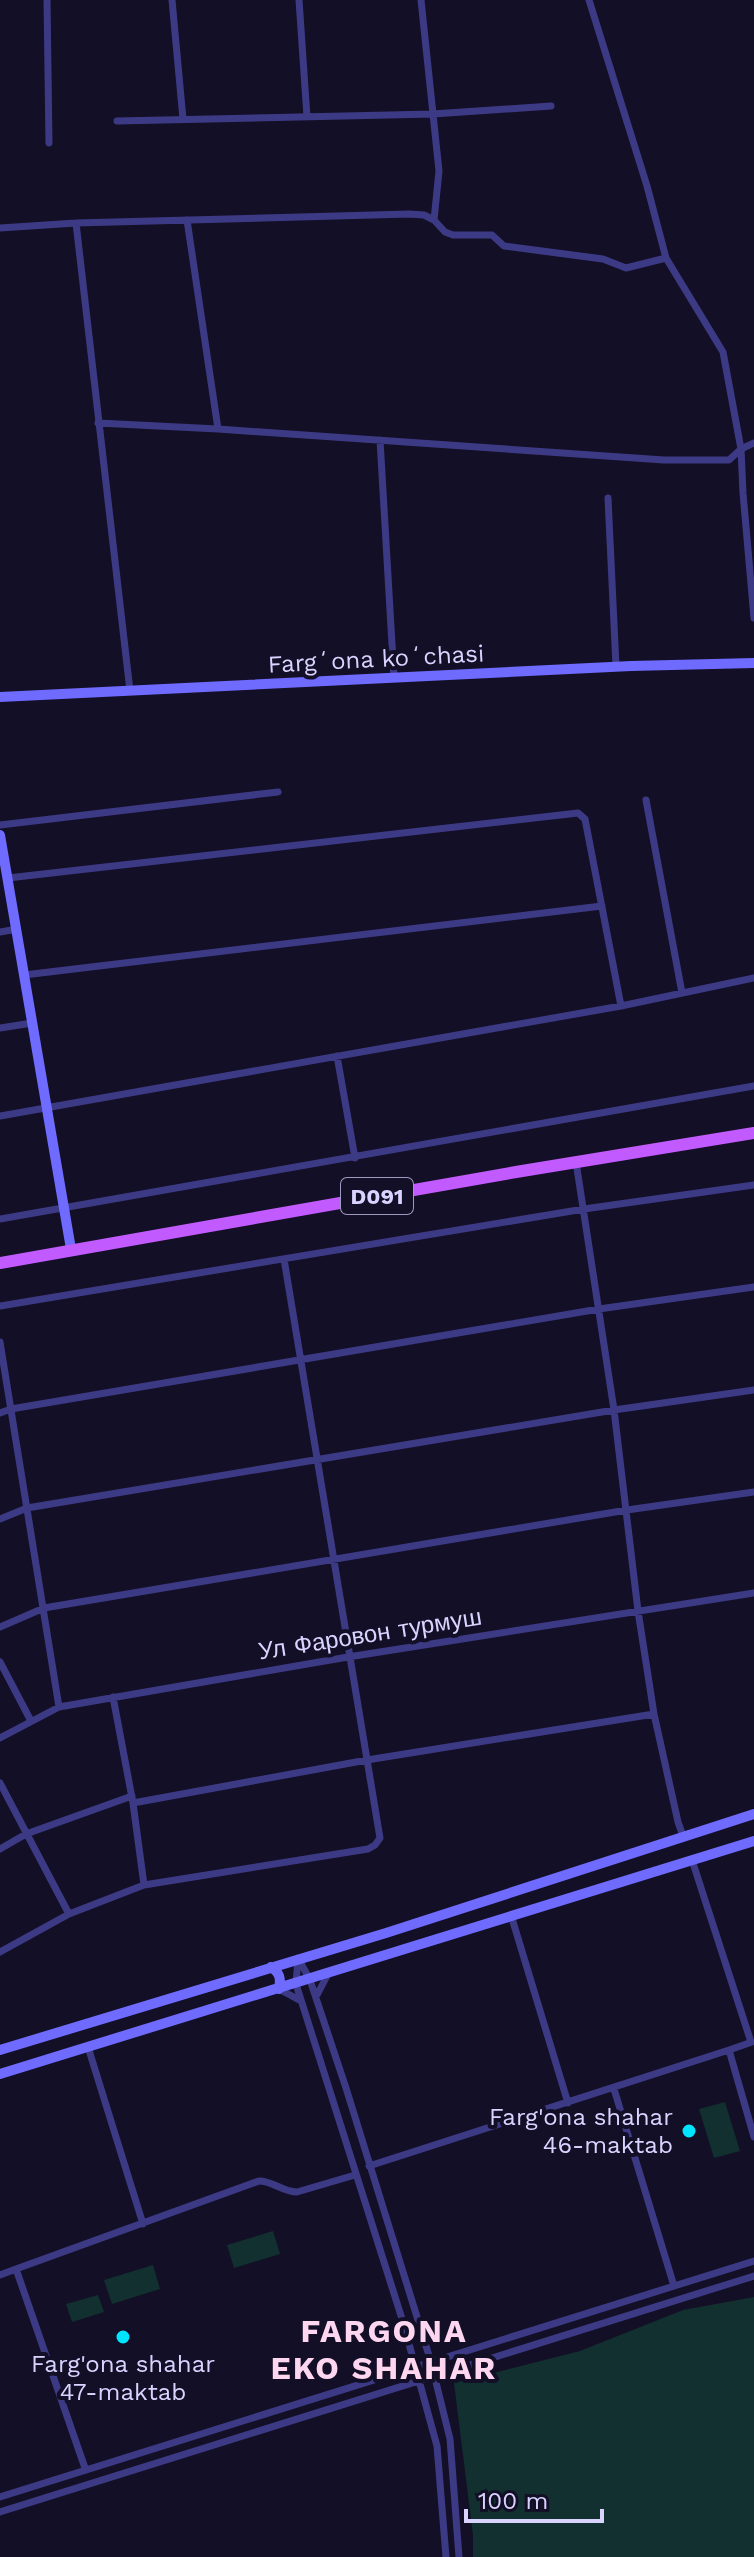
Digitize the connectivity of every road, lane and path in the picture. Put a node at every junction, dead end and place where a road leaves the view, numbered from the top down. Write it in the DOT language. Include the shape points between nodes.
graph roads {
  1 [pos="47,0"];
  2 [pos="172,0"];
  3 [pos="299,0"];
  4 [pos="421,0"];
  5 [pos="589,0"];
  6 [pos="551,106"];
  7 [pos="433,114"];
  8 [pos="307,117"];
  9 [pos="183,119"];
  10 [pos="117,121"];
  11 [pos="49,143"];
  12 [pos="187,220"];
  13 [pos="434,220"];
  14 [pos="76,223"];
  15 [pos="0,228"];
  16 [pos="666,258"];
  17 [pos="98,423"];
  18 [pos="218,429"];
  19 [pos="380,440"];
  20 [pos="754,443"];
  21 [pos="741,449"];
  22 [pos="608,498"];
  23 [pos="754,618"];
  24 [pos="754,663"];
  25 [pos="616,666"];
  26 [pos="394,678"];
  27 [pos="130,691"];
  28 [pos="0,697"];
  29 [pos="278,792"];
  30 [pos="646,800"];
  31 [pos="0,825"];
  32 [pos="0,837"];
  33 [pos="8,878"];
  34 [pos="602,906"];
  35 [pos="17,929"];
  36 [pos="0,932"];
  37 [pos="24,975"];
  38 [pos="754,978"];
  39 [pos="682,993"];
  40 [pos="621,1006"];
  41 [pos="32,1023"];
  42 [pos="0,1028"];
  43 [pos="337,1056"];
  44 [pos="754,1086"];
  45 [pos="46,1108"];
  46 [pos="0,1116"];
  47 [pos="754,1133"];
  48 [pos="355,1158"];
  49 [pos="576,1162"];
  50 [pos="754,1185"];
  51 [pos="63,1209"];
  52 [pos="584,1209"];
  53 [pos="0,1219"];
  54 [pos="71,1249"];
  55 [pos="284,1259"];
  56 [pos="0,1263"];
  57 [pos="754,1287"];
  58 [pos="0,1306"];
  59 [pos="599,1309"];
  60 [pos="0,1342"];
  61 [pos="301,1359"];
  62 [pos="754,1390"];
  63 [pos="11,1409"];
  64 [pos="614,1410"];
  65 [pos="0,1413"];
  66 [pos="317,1459"];
  67 [pos="754,1492"];
  68 [pos="27,1508"];
  69 [pos="627,1510"];
  70 [pos="0,1519"];
  71 [pos="334,1559"];
  72 [pos="754,1593"];
  73 [pos="44,1608"];
  74 [pos="638,1611"];
  75 [pos="0,1627"];
  76 [pos="348,1657"];
  77 [pos="0,1662"];
  78 [pos="113,1697"];
  79 [pos="59,1707"];
  80 [pos="654,1714"];
  81 [pos="31,1721"];
  82 [pos="0,1738"];
  83 [pos="367,1760"];
  84 [pos="0,1783"];
  85 [pos="133,1799"];
  86 [pos="754,1814"];
  87 [pos="26,1834"];
  88 [pos="683,1836"];
  89 [pos="754,1841"];
  90 [pos="0,1849"];
  91 [pos="692,1860"];
  92 [pos="144,1885"];
  93 [pos="69,1914"];
  94 [pos="511,1915"];
  95 [pos="0,1952"];
  96 [pos="298,1958"];
  97 [pos="271,1967"];
  98 [pos="328,1974"];
  99 [pos="310,1980"];
  100 [pos="296,1984"];
  101 [pos="279,1989"];
  102 [pos="316,1997"];
  103 [pos="302,2002"];
  104 [pos="752,2042"];
  105 [pos="88,2047"];
  106 [pos="0,2050"];
  107 [pos="729,2050"];
  108 [pos="0,2074"];
  109 [pos="614,2089"];
  110 [pos="568,2103"];
  111 [pos="754,2137"];
  112 [pos="369,2166"];
  113 [pos="355,2175"];
  114 [pos="143,2224"];
  115 [pos="754,2261"];
  116 [pos="16,2269"];
  117 [pos="0,2275"];
  118 [pos="754,2276"];
  119 [pos="674,2286"];
  120 [pos="431,2362"];
  121 [pos="415,2368"];
  122 [pos="433,2375"];
  123 [pos="419,2380"];
  124 [pos="85,2468"];
  125 [pos="0,2497"];
  126 [pos="0,2512"];
  127 [pos="446,2557"];
  128 [pos="459,2557"];
  1 -- 11 [label="street"];
  2 -- 9 [label="street"];
  3 -- 8 [label="street"];
  4 -- 7 [label="street"];
  5 -- 16 [label="street"];
  6 -- 7 [label="street"];
  7 -- 8 [label="street"];
  7 -- 13 [label="street" via="439,171"];
  8 -- 9 [label="street"];
  9 -- 10 [label="street"];
  12 -- 13 [label="street" via="409,214"];
  12 -- 14 [label="street"];
  12 -- 18 [label="street"];
  13 -- 16 [label="street" via="453,235 492,235 504,246 603,259 626,268"];
  14 -- 15 [label="street"];
  14 -- 17 [label="street"];
  16 -- 21 [label="street" via="723,352"];
  17 -- 18 [label="street"];
  17 -- 27 [label="street"];
  18 -- 19 [label="street"];
  19 -- 21 [label="street" via="664,460 729,460"];
  19 -- 26 [label="street"];
  20 -- 21 [label="street"];
  21 -- 23 [label="street"];
  22 -- 25 [label="street"];
  24 -- 25 [label="street, Fargʻona koʻchasi"];
  25 -- 26 [label="street, Fargʻona koʻchasi"];
  26 -- 27 [label="street, Fargʻona koʻchasi"];
  27 -- 28 [label="street, Fargʻona koʻchasi"];
  29 -- 31 [label="street"];
  30 -- 39 [label="street"];
  32 -- 33 [label="street"];
  33 -- 34 [label="street" via="578,813 585,819"];
  33 -- 35 [label="street"];
  34 -- 37 [label="street"];
  34 -- 40 [label="street"];
  35 -- 36 [label="street"];
  35 -- 37 [label="street"];
  37 -- 41 [label="street"];
  38 -- 39 [label="street"];
  39 -- 40 [label="street"];
  40 -- 43 [label="street"];
  41 -- 42 [label="street"];
  41 -- 45 [label="street"];
  43 -- 45 [label="street"];
  43 -- 48 [label="street"];
  44 -- 48 [label="street"];
  45 -- 46 [label="street"];
  45 -- 51 [label="street"];
  47 -- 49 [label="main road, D091"];
  48 -- 51 [label="street"];
  49 -- 52 [label="street"];
  49 -- 54 [label="main road, D091"];
  50 -- 52 [label="street"];
  51 -- 53 [label="street"];
  51 -- 54 [label="street"];
  52 -- 55 [label="street"];
  52 -- 59 [label="street"];
  54 -- 56 [label="main road, D091"];
  55 -- 58 [label="street"];
  55 -- 61 [label="street"];
  57 -- 59 [label="street"];
  59 -- 61 [label="street"];
  59 -- 64 [label="street"];
  60 -- 63 [label="street"];
  61 -- 63 [label="street"];
  61 -- 66 [label="street"];
  62 -- 64 [label="street"];
  63 -- 65 [label="street"];
  63 -- 68 [label="street"];
  64 -- 66 [label="street"];
  64 -- 69 [label="street"];
  66 -- 68 [label="street"];
  66 -- 71 [label="street"];
  67 -- 69 [label="street"];
  68 -- 70 [label="street"];
  68 -- 73 [label="street"];
  69 -- 71 [label="street"];
  69 -- 74 [label="street"];
  71 -- 73 [label="street"];
  71 -- 76 [label="street"];
  72 -- 74 [label="street, Ул Фаровон турмуш"];
  73 -- 75 [label="street"];
  73 -- 79 [label="street"];
  74 -- 76 [label="street, Ул Фаровон турмуш"];
  74 -- 80 [label="street"];
  76 -- 78 [label="street, Ул Фаровон турмуш"];
  76 -- 83 [label="street"];
  77 -- 81 [label="street"];
  78 -- 79 [label="street, Ул Фаровон турмуш"];
  78 -- 85 [label="street"];
  79 -- 81 [label="street, Ул Фаровон турмуш"];
  80 -- 83 [label="street"];
  80 -- 88 [label="street"];
  81 -- 82 [label="street, Ул Фаровон турмуш"];
  83 -- 85 [label="street"];
  83 -- 92 [label="street" via="380,1838 368,1849"];
  84 -- 87 [label="street"];
  85 -- 87 [label="street"];
  85 -- 92 [label="street"];
  86 -- 88 [label="street"];
  87 -- 90 [label="street"];
  87 -- 93 [label="street"];
  88 -- 96 [label="street"];
  89 -- 91 [label="street"];
  91 -- 94 [label="street"];
  91 -- 104 [label="street"];
  92 -- 93 [label="street"];
  93 -- 95 [label="street"];
  94 -- 98 [label="street"];
  94 -- 110 [label="street"];
  96 -- 97 [label="street"];
  96 -- 99 [label="street"];
  96 -- 100 [label="street"];
  97 -- 101 [label="street" via="281,1980"];
  97 -- 106 [label="street"];
  98 -- 99 [label="street"];
  98 -- 102 [label="street"];
  99 -- 100 [label="street"];
  99 -- 102 [label="street"];
  100 -- 101 [label="street"];
  100 -- 103 [label="street"];
  101 -- 103 [label="street"];
  101 -- 105 [label="street"];
  102 -- 112 [label="street"];
  103 -- 113 [label="street"];
  104 -- 107 [label="street"];
  105 -- 108 [label="street"];
  105 -- 114 [label="street"];
  107 -- 109 [label="street"];
  107 -- 111 [label="street"];
  109 -- 110 [label="street"];
  109 -- 119 [label="street"];
  110 -- 112 [label="street"];
  112 -- 120 [label="street"];
  113 -- 114 [label="street" via="297,2192 259,2181"];
  113 -- 121 [label="street"];
  114 -- 116 [label="street"];
  115 -- 119 [label="street"];
  116 -- 117 [label="street"];
  116 -- 124 [label="street"];
  118 -- 122 [label="street"];
  119 -- 120 [label="street"];
  120 -- 121 [label="street"];
  120 -- 122 [label="street"];
  121 -- 123 [label="street"];
  121 -- 124 [label="street"];
  122 -- 123 [label="street"];
  122 -- 128 [label="street" via="450,2439"];
  123 -- 126 [label="street"];
  123 -- 127 [label="street" via="437,2446"];
  124 -- 125 [label="street"];
}
